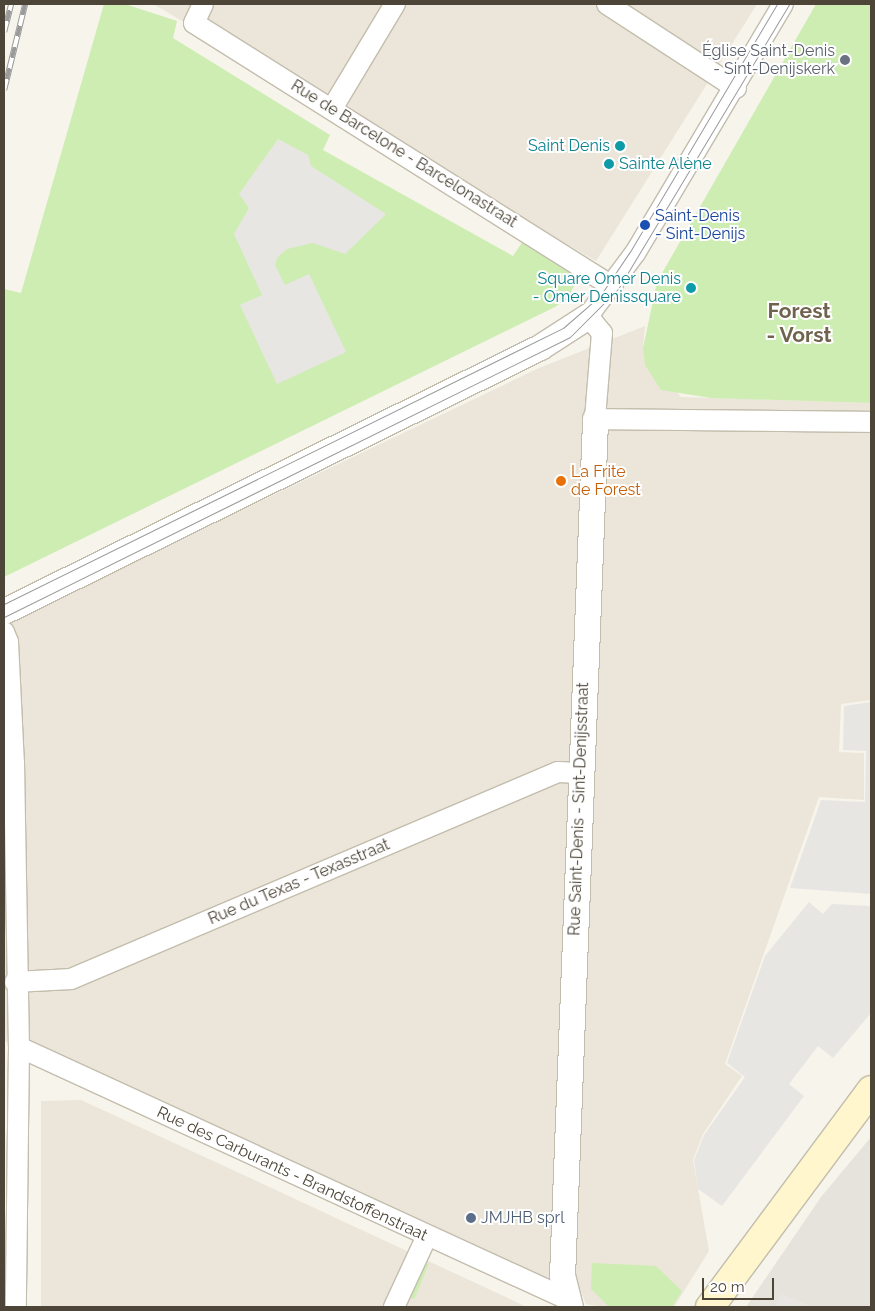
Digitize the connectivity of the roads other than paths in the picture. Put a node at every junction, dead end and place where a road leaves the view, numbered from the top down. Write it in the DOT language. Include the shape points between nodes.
graph roads {
  1 [pos="203,4"];
  2 [pos="396,4"];
  3 [pos="607,4"];
  4 [pos="783,4"];
  5 [pos="736,88"];
  6 [pos="333,107"];
  7 [pos="613,287"];
  8 [pos="588,316"];
  9 [pos="595,419"];
  10 [pos="871,422"];
  11 [pos="4,611"];
  12 [pos="4,632"];
  13 [pos="580,773"];
  14 [pos="15,982"];
  15 [pos="19,1048"];
  16 [pos="871,1090"];
  17 [pos="427,1236"];
  18 [pos="568,1303"];
  19 [pos="16,1307"];
  20 [pos="394,1307"];
  21 [pos="710,1307"];
  1 -- 6 [label="street, Rue de Barcelone - Barcelonastraat" via="194,23"];
  2 -- 6 [label="street"];
  3 -- 5 [label="street"];
  4 -- 5 [label="street"];
  5 -- 7 [label="street"];
  6 -- 7 [label="street, Rue de Barcelone - Barcelonastraat"];
  7 -- 8 [label="street"];
  8 -- 9 [label="street, Rue Saint-Denis - Sint-Denijsstraat" via="602,333"];
  8 -- 11 [label="street" via="540,347"];
  9 -- 10 [label="street"];
  9 -- 13 [label="street, Rue Saint-Denis - Sint-Denijsstraat"];
  12 -- 14 [label="street" via="8,642 14,763"];
  13 -- 14 [label="street, Rue du Texas - Texasstraat" via="558,772 72,979"];
  13 -- 18 [label="street, Rue Saint-Denis - Sint-Denijsstraat" via="562,1276"];
  14 -- 15 [label="street"];
  15 -- 17 [label="street, Rue des Carburants - Brandstoffenstraat"];
  15 -- 19 [label="street"];
  16 -- 21 [label="main road"];
  17 -- 18 [label="street, Rue des Carburants - Brandstoffenstraat"];
  17 -- 20 [label="street"];
}
